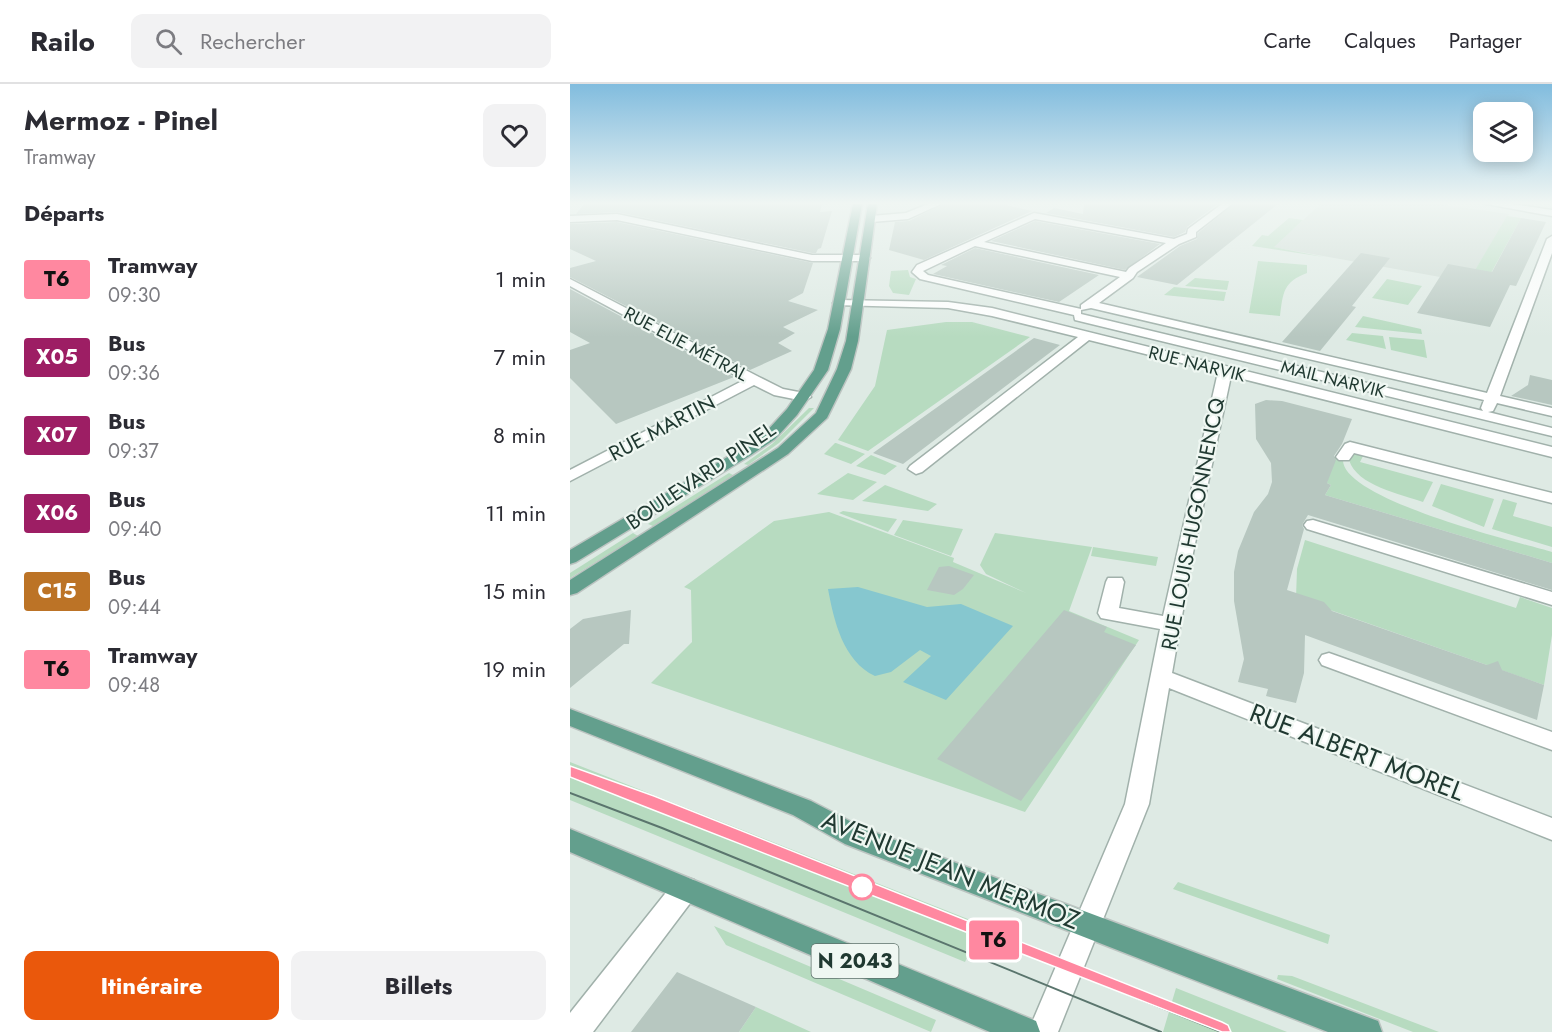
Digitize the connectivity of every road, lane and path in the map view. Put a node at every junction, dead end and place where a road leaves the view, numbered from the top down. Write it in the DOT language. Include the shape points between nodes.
graph roads {
  1 [pos="764,248"];
  2 [pos="850,248"];
  3 [pos="866,248"];
  4 [pos="962,248"];
  5 [pos="999,248"];
  6 [pos="1166,248"];
  7 [pos="1549,248"];
  8 [pos="865,258"];
  9 [pos="848,259"];
  10 [pos="1129,276"];
  11 [pos="570,282"];
  12 [pos="858,302"];
  13 [pos="839,303"];
  14 [pos="1089,304"];
  15 [pos="1078,315"];
  16 [pos="1054,328"];
  17 [pos="1087,336"];
  18 [pos="1225,370"];
  19 [pos="754,380"];
  20 [pos="804,397"];
  21 [pos="1493,398"];
  22 [pos="1552,412"];
  23 [pos="1484,416"];
  24 [pos="1552,432"];
  25 [pos="1477,434"];
  26 [pos="1552,452"];
  27 [pos="1344,457"];
  28 [pos="916,469"];
  29 [pos="570,476"];
  30 [pos="1552,498"];
  31 [pos="1313,525"];
  32 [pos="570,558"];
  33 [pos="1115,582"];
  34 [pos="570,590"];
  35 [pos="1552,599"];
  36 [pos="1171,624"];
  37 [pos="1329,660"];
  38 [pos="1162,677"];
  39 [pos="570,717"];
  40 [pos="1552,741"];
  41 [pos="1552,829"];
  42 [pos="570,840"];
  43 [pos="685,889"];
  44 [pos="1088,925"];
  45 [pos="574,1032"];
  46 [pos="1025,1032"];
  47 [pos="1043,1032"];
  48 [pos="1367,1032"];
  1 -- 9 [label="street" via="812,258"];
  2 -- 9 [label="main road, BOULEVARD PINEL"];
  3 -- 8 [label="main road, BOULEVARD PINEL"];
  4 -- 15 [label="street, MAIL NARVIK" via="917,272 924,277"];
  5 -- 10 [label="street"];
  6 -- 10 [label="street"];
  7 -- 21 [label="street"];
  8 -- 9 [label="street"];
  8 -- 12 [label="main road, BOULEVARD PINEL"];
  9 -- 13 [label="main road, BOULEVARD PINEL"];
  10 -- 14 [label="street"];
  11 -- 19 [label="street, RUE ELIE MÉTRAL"];
  12 -- 13 [label="street, RUE NARVIK"];
  12 -- 16 [label="street, RUE NARVIK" via="948,305"];
  12 -- 34 [label="main road, BOULEVARD PINEL" via="844,369 822,415 783,451"];
  13 -- 20 [label="main road, BOULEVARD PINEL" via="821,370"];
  14 -- 15 [label="street"];
  14 -- 21 [label="street"];
  15 -- 16 [label="street"];
  15 -- 23 [label="street, MAIL NARVIK"];
  16 -- 17 [label="street, RUE NARVIK"];
  17 -- 18 [label="street, RUE NARVIK"];
  17 -- 28 [label="street"];
  18 -- 25 [label="street, RUE NARVIK"];
  18 -- 36 [label="street, RUE LOUIS HUGONNENCQ"];
  19 -- 20 [label="street, RUE ELIE MÉTRAL" via="779,392"];
  19 -- 29 [label="street, RUE MARTIN"];
  20 -- 32 [label="main road, BOULEVARD PINEL" via="770,436"];
  21 -- 22 [label="street"];
  21 -- 23 [label="street"];
  23 -- 24 [label="street, MAIL NARVIK"];
  23 -- 25 [label="street"];
  25 -- 26 [label="street, RUE NARVIK"];
  27 -- 30 [label="street" via="1350,447"];
  31 -- 35 [label="street"];
  33 -- 36 [label="street" via="1108,613"];
  36 -- 38 [label="street, RUE LOUIS HUGONNENCQ"];
  37 -- 40 [label="street"];
  38 -- 41 [label="street, RUE ALBERT MOREL"];
  38 -- 44 [label="street, RUE LOUIS HUGONNENCQ" via="1137,804"];
  39 -- 44 [label="main road, AVENUE JEAN MERMOZ" via="802,808 854,836"];
  42 -- 43 [label="main road, N 2043"];
  43 -- 45 [label="street"];
  43 -- 46 [label="main road, N 2043"];
  44 -- 47 [label="street, RUE LOUIS HUGONNENCQ"];
  44 -- 48 [label="main road, AVENUE JEAN MERMOZ"];
}
